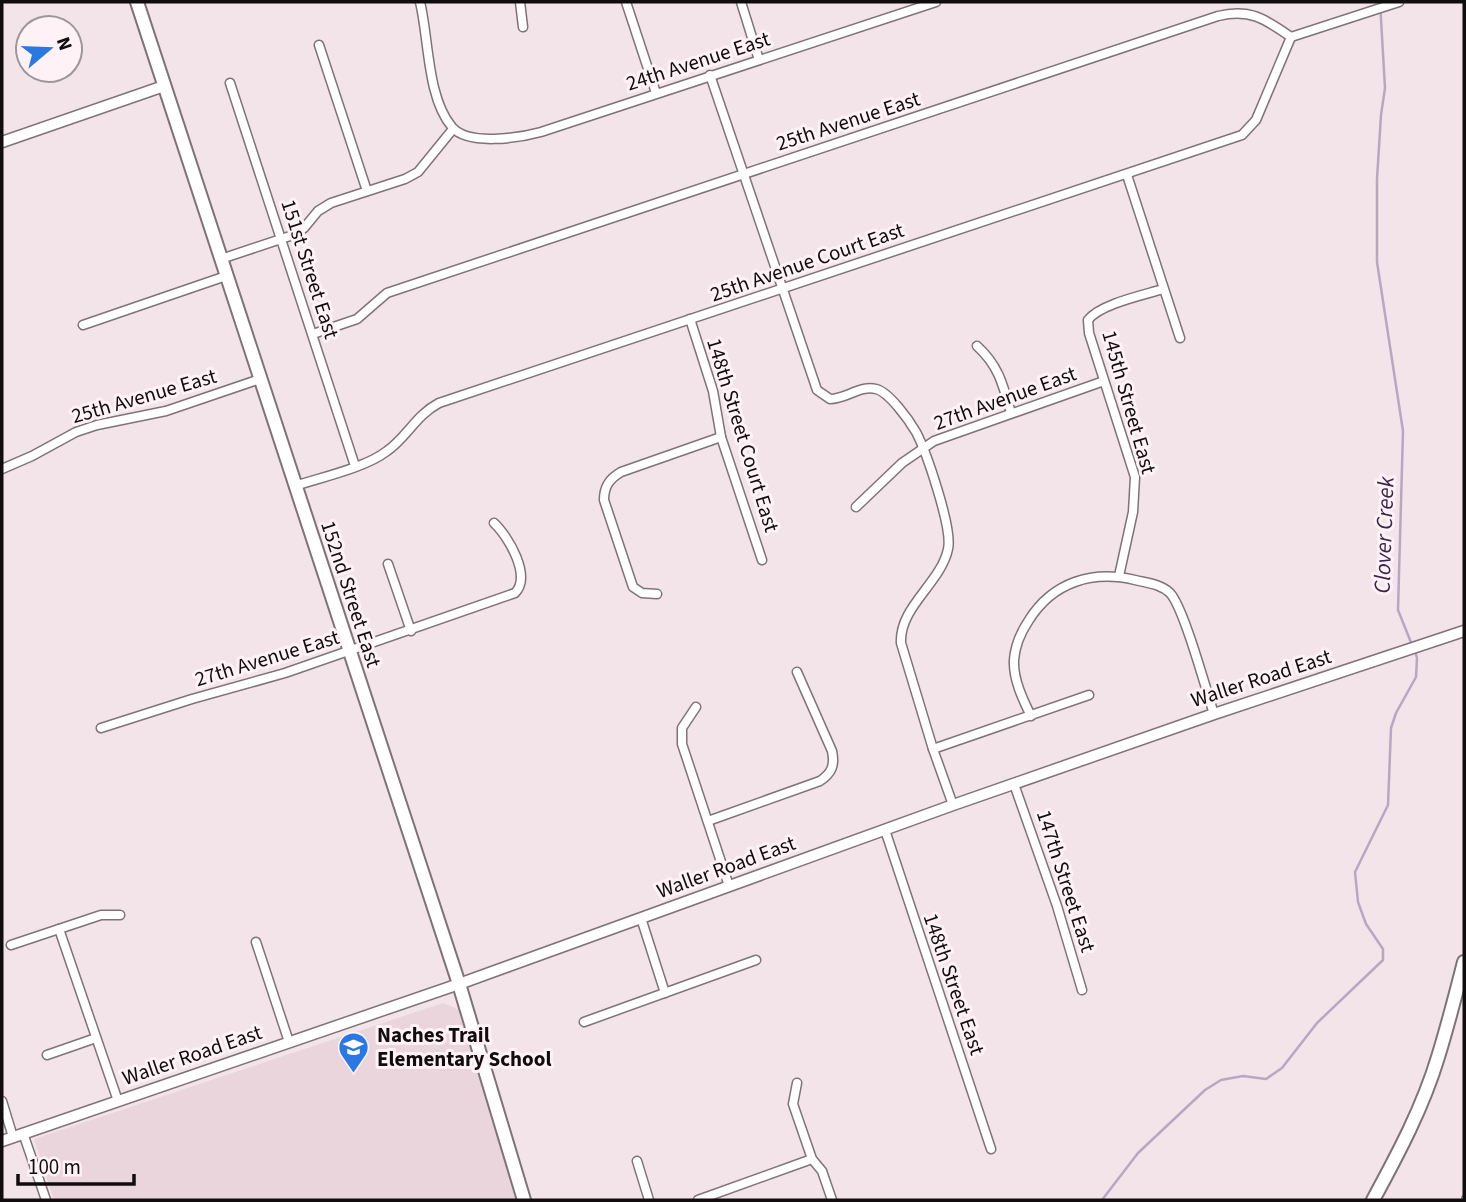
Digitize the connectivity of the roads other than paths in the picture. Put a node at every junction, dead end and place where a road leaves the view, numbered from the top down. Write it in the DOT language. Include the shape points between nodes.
graph roads {
  1 [pos="419,2"];
  2 [pos="520,2"];
  3 [pos="626,2"];
  4 [pos="741,2"];
  5 [pos="934,2"];
  6 [pos="1399,2"];
  7 [pos="142,4"];
  8 [pos="523,27"];
  9 [pos="1291,37"];
  10 [pos="319,45"];
  11 [pos="759,60"];
  12 [pos="710,75"];
  13 [pos="230,83"];
  14 [pos="164,86"];
  15 [pos="656,93"];
  16 [pos="453,129"];
  17 [pos="2,142"];
  18 [pos="744,174"];
  19 [pos="1127,175"];
  20 [pos="367,191"];
  21 [pos="281,239"];
  22 [pos="221,259"];
  23 [pos="226,276"];
  24 [pos="783,288"];
  25 [pos="1163,289"];
  26 [pos="690,319"];
  27 [pos="83,325"];
  28 [pos="313,334"];
  29 [pos="1180,338"];
  30 [pos="977,346"];
  31 [pos="260,379"];
  32 [pos="1104,381"];
  33 [pos="1011,412"];
  34 [pos="721,437"];
  35 [pos="922,448"];
  36 [pos="355,466"];
  37 [pos="2,469"];
  38 [pos="295,486"];
  39 [pos="856,507"];
  40 [pos="494,523"];
  41 [pos="762,560"];
  42 [pos="388,564"];
  43 [pos="1124,578"];
  44 [pos="657,594"];
  45 [pos="411,631"];
  46 [pos="1464,631"];
  47 [pos="349,651"];
  48 [pos="797,672"];
  49 [pos="1089,695"];
  50 [pos="695,707"];
  51 [pos="1213,714"];
  52 [pos="1031,716"];
  53 [pos="101,728"];
  54 [pos="933,749"];
  55 [pos="1014,784"];
  56 [pos="953,805"];
  57 [pos="708,821"];
  58 [pos="885,830"];
  59 [pos="729,886"];
  60 [pos="120,915"];
  61 [pos="641,918"];
  62 [pos="59,929"];
  63 [pos="256,942"];
  64 [pos="11,945"];
  65 [pos="756,960"];
  66 [pos="1464,962"];
  67 [pos="458,984"];
  68 [pos="1082,990"];
  69 [pos="665,993"];
  70 [pos="584,1022"];
  71 [pos="96,1038"];
  72 [pos="289,1042"];
  73 [pos="47,1055"];
  74 [pos="797,1083"];
  75 [pos="2,1101"];
  76 [pos="118,1101"];
  77 [pos="18,1135"];
  78 [pos="2,1141"];
  79 [pos="991,1149"];
  80 [pos="812,1159"];
  81 [pos="637,1161"];
  82 [pos="46,1200"];
  83 [pos="524,1200"];
  84 [pos="649,1200"];
  85 [pos="698,1200"];
  86 [pos="832,1200"];
  87 [pos="1373,1200"];
  1 -- 16 [label="street" via="436,93"];
  2 -- 8 [label="street"];
  3 -- 15 [label="street"];
  4 -- 11 [label="street"];
  5 -- 11 [label="street, 24th Avenue East"];
  6 -- 9 [label="street"];
  7 -- 14 [label="main road, 152nd Street East"];
  9 -- 18 [label="street, 25th Avenue East" via="1251,14 1230,13"];
  9 -- 19 [label="street, 25th Avenue Court East" via="1247,131"];
  10 -- 20 [label="street"];
  11 -- 12 [label="street, 24th Avenue East"];
  12 -- 15 [label="street, 24th Avenue East"];
  12 -- 18 [label="street"];
  13 -- 21 [label="street, 151st Street East"];
  14 -- 17 [label="street"];
  14 -- 22 [label="main road, 152nd Street East"];
  15 -- 16 [label="street, 24th Avenue East" via="530,135 496,139"];
  16 -- 20 [label="street" via="418,172"];
  18 -- 24 [label="street"];
  18 -- 28 [label="street, 25th Avenue East" via="387,293 357,319"];
  19 -- 24 [label="street, 25th Avenue Court East"];
  19 -- 25 [label="street"];
  20 -- 21 [label="street" via="331,202 304,228"];
  21 -- 22 [label="street"];
  21 -- 28 [label="street, 151st Street East"];
  22 -- 23 [label="main road, 152nd Street East"];
  23 -- 27 [label="street"];
  23 -- 31 [label="main road, 152nd Street East"];
  24 -- 26 [label="street, 25th Avenue Court East"];
  24 -- 35 [label="street" via="817,390 835,399 878,389 915,431"];
  25 -- 29 [label="street"];
  25 -- 32 [label="street, 145th Street East" via="1106,308 1088,320"];
  26 -- 34 [label="street, 148th Street Court East" via="713,391"];
  26 -- 36 [label="street, 25th Avenue Court East" via="439,404 416,419 390,449"];
  28 -- 36 [label="street, 151st Street East"];
  30 -- 33 [label="street" via="991,359"];
  31 -- 37 [label="street, 25th Avenue East" via="173,409 76,432"];
  31 -- 38 [label="main road, 152nd Street East"];
  32 -- 33 [label="street, 27th Avenue East"];
  32 -- 43 [label="street, 145th Street East" via="1136,484"];
  33 -- 35 [label="street, 27th Avenue East"];
  34 -- 41 [label="street, 148th Street Court East"];
  34 -- 44 [label="street" via="621,472 605,487 604,500 633,587"];
  35 -- 39 [label="street, 27th Avenue East"];
  35 -- 54 [label="street" via="947,522 948,548 901,633 903,654"];
  36 -- 38 [label="street, 25th Avenue Court East"];
  38 -- 47 [label="main road, 152nd Street East"];
  40 -- 45 [label="street, 27th Avenue East" via="510,542 521,575 519,589 501,600"];
  42 -- 45 [label="street"];
  43 -- 51 [label="street" via="1163,588 1175,600"];
  43 -- 52 [label="street" via="1097,577 1059,589 1039,605 1015,652 1014,670"];
  45 -- 47 [label="street, 27th Avenue East"];
  46 -- 51 [label="street, Waller Road East"];
  47 -- 53 [label="street, 27th Avenue East"];
  47 -- 67 [label="main road, 152nd Street East"];
  48 -- 57 [label="street" via="832,751 832,769 820,781"];
  49 -- 52 [label="street"];
  50 -- 57 [label="street" via="685,721 682,744"];
  51 -- 55 [label="street, Waller Road East"];
  52 -- 54 [label="street"];
  54 -- 56 [label="street"];
  55 -- 56 [label="street, Waller Road East"];
  55 -- 68 [label="street, 147th Street East"];
  56 -- 58 [label="street, Waller Road East"];
  57 -- 59 [label="street"];
  58 -- 59 [label="street, Waller Road East"];
  58 -- 79 [label="street, 148th Street East"];
  59 -- 61 [label="street, Waller Road East"];
  60 -- 62 [label="street" via="101,915"];
  61 -- 67 [label="street, Waller Road East"];
  61 -- 69 [label="street"];
  62 -- 64 [label="street"];
  62 -- 71 [label="street"];
  63 -- 72 [label="street"];
  65 -- 69 [label="street"];
  66 -- 87 [label="main road" via="1426,1090"];
  67 -- 72 [label="street, Waller Road East"];
  67 -- 83 [label="main road, 152nd Street East"];
  69 -- 70 [label="street"];
  71 -- 73 [label="street"];
  71 -- 76 [label="street"];
  72 -- 76 [label="street, Waller Road East"];
  74 -- 80 [label="street" via="793,1104"];
  75 -- 77 [label="street"];
  76 -- 77 [label="street, Waller Road East"];
  77 -- 78 [label="street, Waller Road East"];
  77 -- 82 [label="street"];
  80 -- 85 [label="street"];
  80 -- 86 [label="street" via="822,1171"];
  81 -- 84 [label="street"];
}
